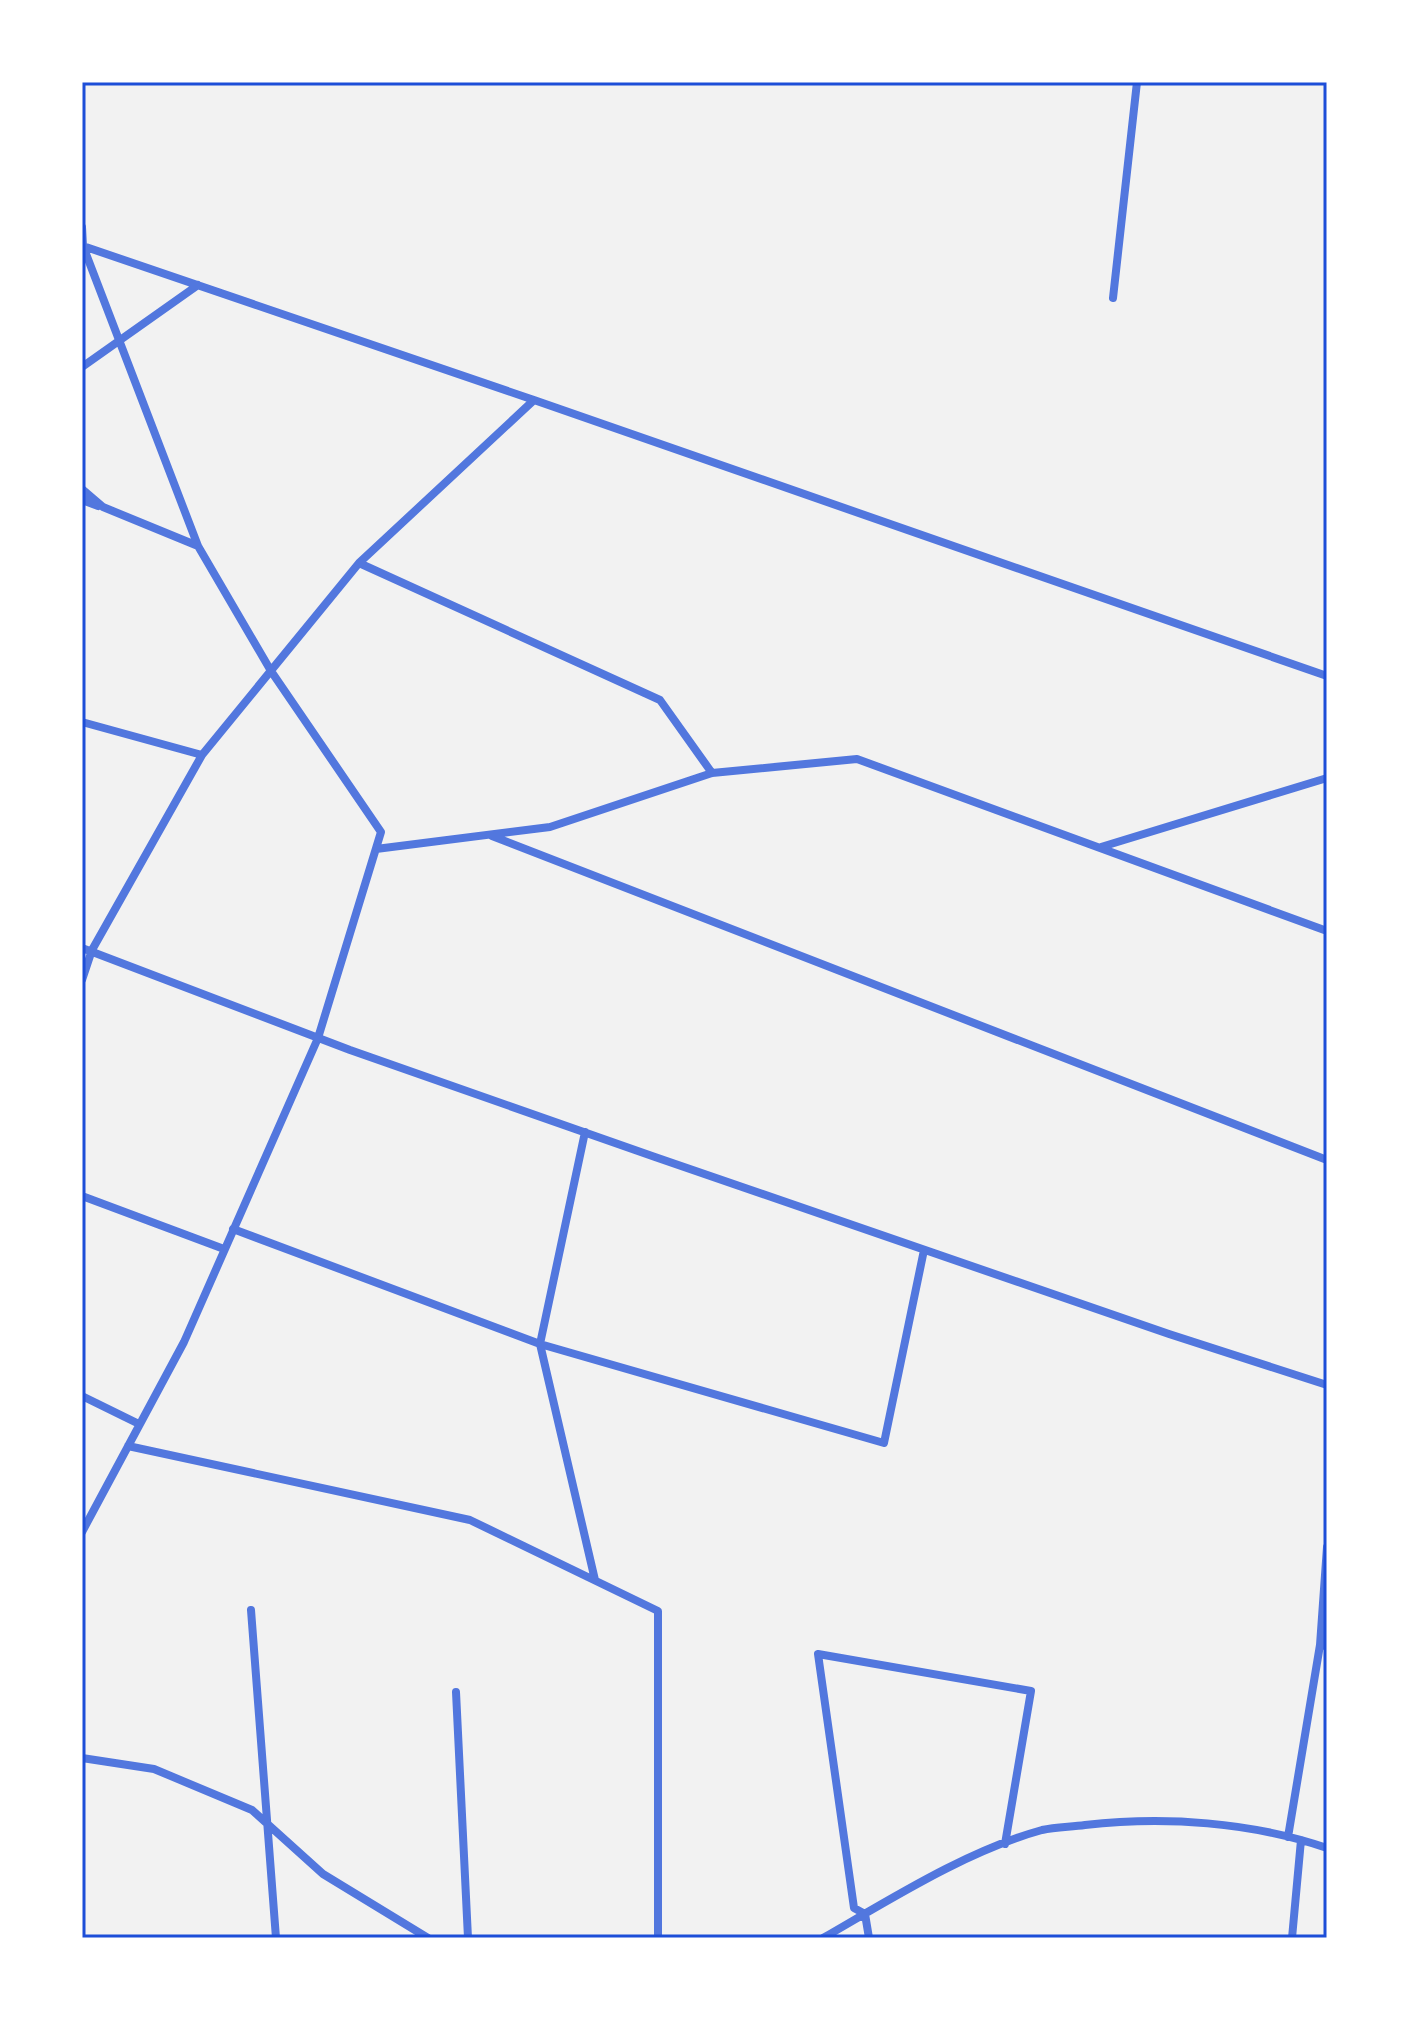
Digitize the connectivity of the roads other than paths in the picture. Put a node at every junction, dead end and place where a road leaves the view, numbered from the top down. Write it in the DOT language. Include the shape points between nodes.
graph roads {
  1 [pos="1137,82"];
  2 [pos="82,227"];
  3 [pos="83,246"];
  4 [pos="198,285"];
  5 [pos="1113,298"];
  6 [pos="119,339"];
  7 [pos="82,367"];
  8 [pos="534,400"];
  9 [pos="82,489"];
  10 [pos="82,500"];
  11 [pos="103,507"];
  12 [pos="198,546"];
  13 [pos="359,563"];
  14 [pos="271,671"];
  15 [pos="1327,676"];
  16 [pos="82,722"];
  17 [pos="202,755"];
  18 [pos="712,773"];
  19 [pos="1327,778"];
  20 [pos="489,835"];
  21 [pos="1100,848"];
  22 [pos="376,849"];
  23 [pos="1327,931"];
  24 [pos="82,948"];
  25 [pos="92,950"];
  26 [pos="82,980"];
  27 [pos="318,1038"];
  28 [pos="585,1132"];
  29 [pos="1327,1160"];
  30 [pos="82,1196"];
  31 [pos="233,1229"];
  32 [pos="224,1249"];
  33 [pos="924,1250"];
  34 [pos="540,1344"];
  35 [pos="1327,1385"];
  36 [pos="82,1396"];
  37 [pos="139,1424"];
  38 [pos="128,1446"];
  39 [pos="82,1532"];
  40 [pos="1327,1547"];
  41 [pos="595,1580"];
  42 [pos="251,1610"];
  43 [pos="1323,1646"];
  44 [pos="456,1692"];
  45 [pos="82,1758"];
  46 [pos="266,1822"];
  47 [pos="1288,1837"];
  48 [pos="1301,1840"];
  49 [pos="1005,1844"];
  50 [pos="1327,1848"];
  51 [pos="865,1914"];
  52 [pos="276,1938"];
  53 [pos="428,1938"];
  54 [pos="468,1938"];
  55 [pos="658,1938"];
  56 [pos="823,1938"];
  57 [pos="869,1938"];
  58 [pos="1292,1938"];
  1 -- 5 [label="street"];
  2 -- 3 [label="street"];
  3 -- 4 [label="street"];
  3 -- 6 [label="street"];
  4 -- 6 [label="street"];
  4 -- 8 [label="street"];
  6 -- 7 [label="street"];
  6 -- 12 [label="street"];
  8 -- 13 [label="street"];
  8 -- 15 [label="street"];
  9 -- 11 [label="street"];
  10 -- 11 [label="street"];
  11 -- 12 [label="street"];
  12 -- 14 [label="street"];
  13 -- 14 [label="street"];
  13 -- 18 [label="street" via="660,700"];
  14 -- 17 [label="street"];
  14 -- 22 [label="street" via="381,832"];
  16 -- 17 [label="street"];
  17 -- 25 [label="street"];
  18 -- 20 [label="street" via="550,827"];
  18 -- 21 [label="street" via="857,759"];
  19 -- 21 [label="street"];
  20 -- 22 [label="street"];
  20 -- 29 [label="street"];
  21 -- 23 [label="street"];
  22 -- 27 [label="street"];
  24 -- 25 [label="street"];
  25 -- 26 [label="street"];
  25 -- 27 [label="street"];
  27 -- 28 [label="street"];
  27 -- 31 [label="street"];
  28 -- 33 [label="street"];
  28 -- 34 [label="street"];
  30 -- 32 [label="street"];
  31 -- 32 [label="street"];
  31 -- 34 [label="street"];
  32 -- 37 [label="street" via="184,1342"];
  33 -- 34 [label="street" via="884,1443"];
  33 -- 35 [label="street"];
  34 -- 41 [label="street"];
  36 -- 37 [label="street"];
  37 -- 38 [label="street"];
  38 -- 39 [label="street"];
  38 -- 41 [label="street" via="470,1520"];
  40 -- 43 [label="street"];
  41 -- 55 [label="street" via="658,1611"];
  42 -- 46 [label="street"];
  43 -- 47 [label="street"];
  44 -- 54 [label="street"];
  45 -- 46 [label="street" via="154,1769 252,1810"];
  46 -- 52 [label="street"];
  46 -- 53 [label="street" via="323,1874"];
  47 -- 48 [label="street"];
  47 -- 49 [label="street" via="1160,1820 1044,1830"];
  48 -- 50 [label="street"];
  48 -- 58 [label="street"];
  49 -- 51 [label="street"];
  49 -- 51 [label="street" via="1031,1691 818,1654 854,1908"];
  51 -- 56 [label="street"];
  51 -- 57 [label="street"];
}
